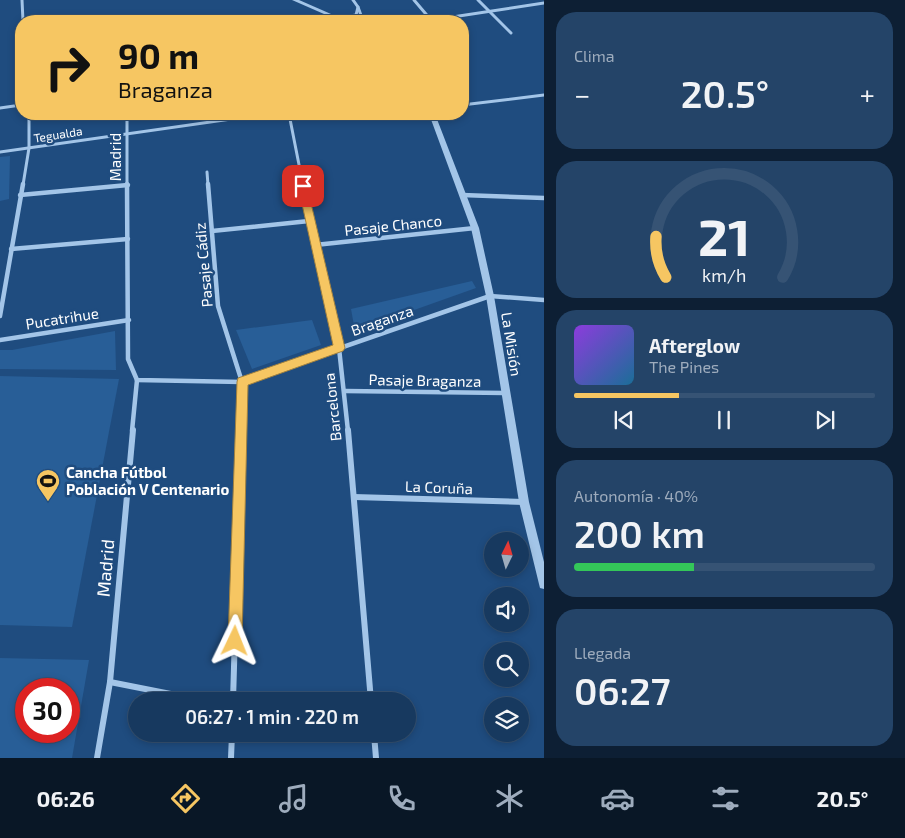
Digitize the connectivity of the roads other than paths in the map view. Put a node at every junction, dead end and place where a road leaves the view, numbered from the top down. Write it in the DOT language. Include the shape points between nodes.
graph roads {
  1 [pos="22,0"];
  2 [pos="295,0"];
  3 [pos="353,0"];
  4 [pos="414,0"];
  5 [pos="478,0"];
  6 [pos="544,1"];
  7 [pos="358,7"];
  8 [pos="490,12"];
  9 [pos="23,15"];
  10 [pos="331,15"];
  11 [pos="354,15"];
  12 [pos="361,15"];
  13 [pos="427,15"];
  14 [pos="468,15"];
  15 [pos="511,33"];
  16 [pos="544,96"];
  17 [pos="469,103"];
  18 [pos="15,106"];
  19 [pos="0,108"];
  20 [pos="29,120"];
  21 [pos="127,120"];
  22 [pos="224,120"];
  23 [pos="290,120"];
  24 [pos="434,120"];
  25 [pos="127,134"];
  26 [pos="28,148"];
  27 [pos="0,152"];
  28 [pos="207,172"];
  29 [pos="128,185"];
  30 [pos="20,195"];
  31 [pos="462,195"];
  32 [pos="544,198"];
  33 [pos="310,222"];
  34 [pos="475,228"];
  35 [pos="212,231"];
  36 [pos="128,239"];
  37 [pos="315,245"];
  38 [pos="12,249"];
  39 [pos="490,296"];
  40 [pos="544,300"];
  41 [pos="0,316"];
  42 [pos="129,320"];
  43 [pos="0,340"];
  44 [pos="339,348"];
  45 [pos="136,380"];
  46 [pos="242,382"];
  47 [pos="345,391"];
  48 [pos="505,393"];
  49 [pos="354,497"];
  50 [pos="524,502"];
  51 [pos="544,584"];
  52 [pos="110,682"];
  53 [pos="161,692"];
  54 [pos="233,692"];
  55 [pos="370,692"];
  56 [pos="232,742"];
  57 [pos="375,742"];
  58 [pos="97,758"];
  59 [pos="231,758"];
  60 [pos="376,758"];
  1 -- 9 [label="street"];
  2 -- 10 [label="street"];
  3 -- 7 [label="street"];
  4 -- 13 [label="street"];
  5 -- 8 [label="street"];
  6 -- 8 [label="street"];
  7 -- 11 [label="street"];
  7 -- 12 [label="street"];
  8 -- 14 [label="street"];
  8 -- 15 [label="street"];
  16 -- 17 [label="street"];
  18 -- 19 [label="street"];
  20 -- 26 [label="street"];
  21 -- 25 [label="street, Madrid"];
  22 -- 25 [label="street, Tegualda"];
  23 -- 33 [label="street, Barcelona"];
  24 -- 31 [label="street, La Misión"];
  25 -- 26 [label="street, Tegualda"];
  25 -- 29 [label="street, Madrid"];
  26 -- 27 [label="street, Tegualda"];
  26 -- 30 [label="street"];
  28 -- 35 [label="street, Pasaje Cádiz"];
  29 -- 30 [label="street"];
  29 -- 36 [label="street, Madrid"];
  30 -- 38 [label="street"];
  31 -- 32 [label="street"];
  31 -- 34 [label="street, La Misión"];
  33 -- 35 [label="street"];
  33 -- 37 [label="street, Barcelona"];
  34 -- 37 [label="street, Pasaje Chanco"];
  34 -- 39 [label="street, La Misión"];
  35 -- 46 [label="street, Pasaje Cádiz" via="218,306"];
  36 -- 38 [label="street"];
  36 -- 42 [label="street, Madrid"];
  37 -- 44 [label="street, Barcelona"];
  38 -- 41 [label="street"];
  39 -- 40 [label="street"];
  39 -- 44 [label="street, Braganza"];
  39 -- 48 [label="street, La Misión"];
  42 -- 43 [label="street, Pucatrihue"];
  42 -- 45 [label="street" via="128,360"];
  44 -- 46 [label="street, Braganza"];
  44 -- 47 [label="street, Barcelona"];
  45 -- 46 [label="street, Braganza"];
  45 -- 52 [label="street, Madrid"];
  46 -- 54 [label="street, Pasaje Cádiz"];
  47 -- 48 [label="street, Pasaje Braganza"];
  47 -- 49 [label="street, Barcelona"];
  48 -- 50 [label="street, La Misión"];
  49 -- 50 [label="street, La Coruña"];
  49 -- 55 [label="street, Barcelona"];
  50 -- 51 [label="street, La Misión"];
  52 -- 53 [label="street"];
  52 -- 58 [label="street, Madrid"];
  56 -- 59 [label="street"];
  57 -- 60 [label="street"];
}
